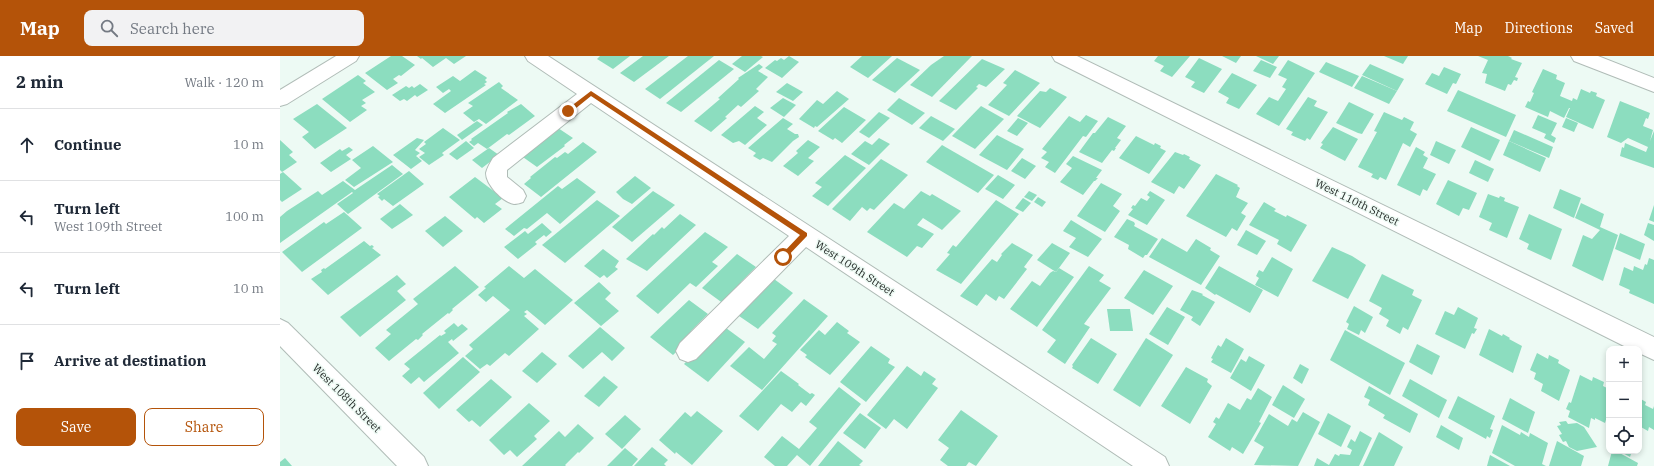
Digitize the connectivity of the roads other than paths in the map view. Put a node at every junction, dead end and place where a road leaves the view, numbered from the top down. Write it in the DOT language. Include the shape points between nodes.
graph roads {
  1 [pos="350,56"];
  2 [pos="534,56"];
  3 [pos="1061,56"];
  4 [pos="1580,56"];
  5 [pos="1654,85"];
  6 [pos="591,93"];
  7 [pos="280,99"];
  8 [pos="516,196"];
  9 [pos="805,234"];
  10 [pos="280,330"];
  11 [pos="1654,349"];
  12 [pos="688,351"];
  13 [pos="415,466"];
  14 [pos="1156,466"];
  1 -- 7 [label="street"];
  2 -- 6 [label="street, West 109th Street"];
  3 -- 11 [label="street, West 110th Street"];
  4 -- 5 [label="street"];
  6 -- 8 [label="street" via="497,168 500,183"];
  6 -- 9 [label="street, West 109th Street"];
  9 -- 12 [label="street"];
  9 -- 14 [label="street, West 109th Street"];
  10 -- 13 [label="street, West 108th Street"];
}
